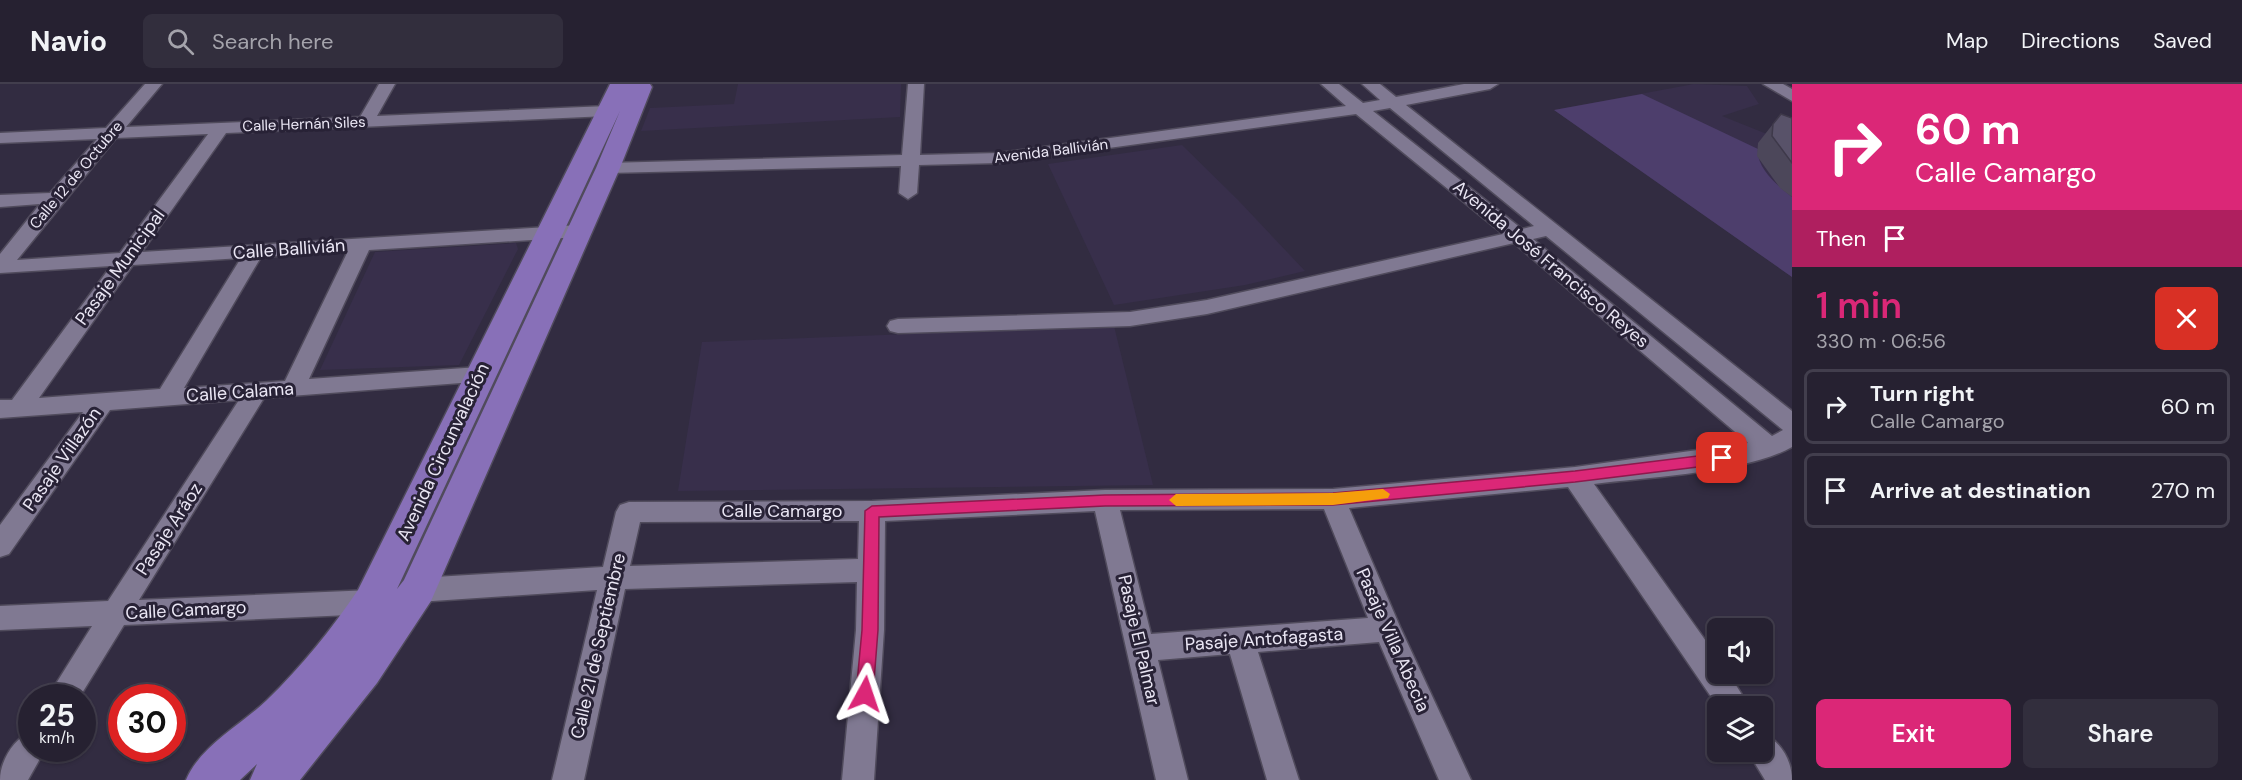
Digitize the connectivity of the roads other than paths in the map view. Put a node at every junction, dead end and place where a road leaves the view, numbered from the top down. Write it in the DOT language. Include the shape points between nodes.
graph roads {
  1 [pos="154,84"];
  2 [pos="387,84"];
  3 [pos="643,84"];
  4 [pos="916,84"];
  5 [pos="1329,84"];
  6 [pos="1370,84"];
  7 [pos="1490,84"];
  8 [pos="1771,84"];
  9 [pos="1792,96"];
  10 [pos="614,97"];
  11 [pos="1395,103"];
  12 [pos="1359,109"];
  13 [pos="366,121"];
  14 [pos="222,127"];
  15 [pos="112,131"];
  16 [pos="0,138"];
  17 [pos="910,161"];
  18 [pos="608,168"];
  19 [pos="908,193"];
  20 [pos="55,198"];
  21 [pos="0,201"];
  22 [pos="1549,229"];
  23 [pos="564,232"];
  24 [pos="1518,236"];
  25 [pos="361,245"];
  26 [pos="255,251"];
  27 [pos="125,259"];
  28 [pos="0,267"];
  29 [pos="898,326"];
  30 [pos="479,375"];
  31 [pos="293,388"];
  32 [pos="257,391"];
  33 [pos="168,397"];
  34 [pos="103,402"];
  35 [pos="10,409"];
  36 [pos="1792,424"];
  37 [pos="1781,442"];
  38 [pos="1575,477"];
  39 [pos="1333,499"];
  40 [pos="1105,500"];
  41 [pos="872,511"];
  42 [pos="629,512"];
  43 [pos="0,546"];
  44 [pos="870,570"];
  45 [pos="612,578"];
  46 [pos="418,591"];
  47 [pos="372,602"];
  48 [pos="115,613"];
  49 [pos="0,618"];
  50 [pos="1387,629"];
  51 [pos="1240,641"];
  52 [pos="1141,648"];
  53 [pos="71,684"];
  54 [pos="1727,696"];
  55 [pos="22,762"];
  56 [pos="1772,762"];
  57 [pos="10,780"];
  58 [pos="208,780"];
  59 [pos="272,780"];
  60 [pos="568,780"];
  61 [pos="858,780"];
  62 [pos="1172,780"];
  63 [pos="1283,780"];
  64 [pos="1455,780"];
  65 [pos="1784,780"];
  1 -- 15 [label="street, Calle 12 de Octubre"];
  2 -- 13 [label="street"];
  3 -- 18 [label="highway, Avenida Circunvalación"];
  4 -- 17 [label="street"];
  5 -- 12 [label="street, Avenida José Francisco Reyes"];
  6 -- 11 [label="street, Avenida José Francisco Reyes"];
  7 -- 11 [label="street, Avenida Ballivián"];
  8 -- 9 [label="street"];
  10 -- 13 [label="street, Calle Hernán Siles"];
  10 -- 23 [label="highway, Avenida Circunvalación"];
  11 -- 12 [label="street, Avenida Ballivián"];
  11 -- 22 [label="street, Avenida José Francisco Reyes"];
  12 -- 17 [label="street, Avenida Ballivián" via="999,158"];
  12 -- 24 [label="street, Avenida José Francisco Reyes"];
  13 -- 14 [label="street, Calle Hernán Siles"];
  14 -- 15 [label="street, Calle Hernán Siles"];
  14 -- 27 [label="street, Pasaje Municipal"];
  15 -- 16 [label="street, Calle Hernán Siles"];
  15 -- 20 [label="street, Calle 12 de Octubre"];
  17 -- 18 [label="street, Avenida Ballivián"];
  17 -- 19 [label="street"];
  18 -- 23 [label="highway, Avenida Circunvalación"];
  20 -- 21 [label="street"];
  20 -- 28 [label="street, Calle 12 de Octubre"];
  22 -- 24 [label="street"];
  22 -- 36 [label="street, Avenida José Francisco Reyes"];
  23 -- 25 [label="street, Calle Ballivián"];
  23 -- 30 [label="highway, Avenida Circunvalación"];
  23 -- 46 [label="highway, Avenida Circunvalación"];
  24 -- 29 [label="street" via="1207,307 1130,319"];
  24 -- 37 [label="street, Avenida José Francisco Reyes"];
  25 -- 26 [label="street, Calle Ballivián"];
  25 -- 31 [label="street"];
  26 -- 27 [label="street, Calle Ballivián"];
  26 -- 33 [label="street"];
  27 -- 28 [label="street, Calle Ballivián"];
  27 -- 35 [label="street, Pasaje Municipal"];
  30 -- 31 [label="street, Calle Calama"];
  30 -- 47 [label="highway, Avenida Circunvalación"];
  31 -- 32 [label="street, Calle Calama"];
  32 -- 33 [label="street, Calle Calama"];
  32 -- 48 [label="street, Pasaje Aráoz"];
  33 -- 34 [label="street, Calle Calama"];
  34 -- 35 [label="street, Calle Calama"];
  34 -- 43 [label="street, Pasaje Villazón"];
  37 -- 38 [label="street, Calle Camargo" via="1722,458"];
  38 -- 39 [label="street, Calle Camargo"];
  38 -- 54 [label="street"];
  39 -- 40 [label="street, Calle Camargo"];
  39 -- 50 [label="street, Pasaje Villa Abecia"];
  40 -- 41 [label="street, Calle Camargo"];
  40 -- 52 [label="street, Pasaje El Palmar"];
  41 -- 42 [label="street, Calle Camargo"];
  41 -- 44 [label="street"];
  42 -- 45 [label="street, Calle 21 de Septiembre"];
  44 -- 45 [label="street"];
  44 -- 61 [label="street" via="870,630"];
  45 -- 46 [label="street"];
  45 -- 60 [label="street, Calle 21 de Septiembre"];
  46 -- 59 [label="highway, Avenida Circunvalación" via="363,670"];
  47 -- 48 [label="street, Calle Camargo"];
  47 -- 58 [label="highway, Avenida Circunvalación" via="334,658 281,714"];
  48 -- 49 [label="street, Calle Camargo"];
  48 -- 53 [label="street, Pasaje Aráoz"];
  50 -- 51 [label="street, Pasaje Antofagasta"];
  50 -- 64 [label="street, Pasaje Villa Abecia"];
  51 -- 52 [label="street, Pasaje Antofagasta"];
  51 -- 63 [label="street"];
  52 -- 62 [label="street, Pasaje El Palmar"];
  55 -- 57 [label="street"];
  56 -- 65 [label="street"];
}
